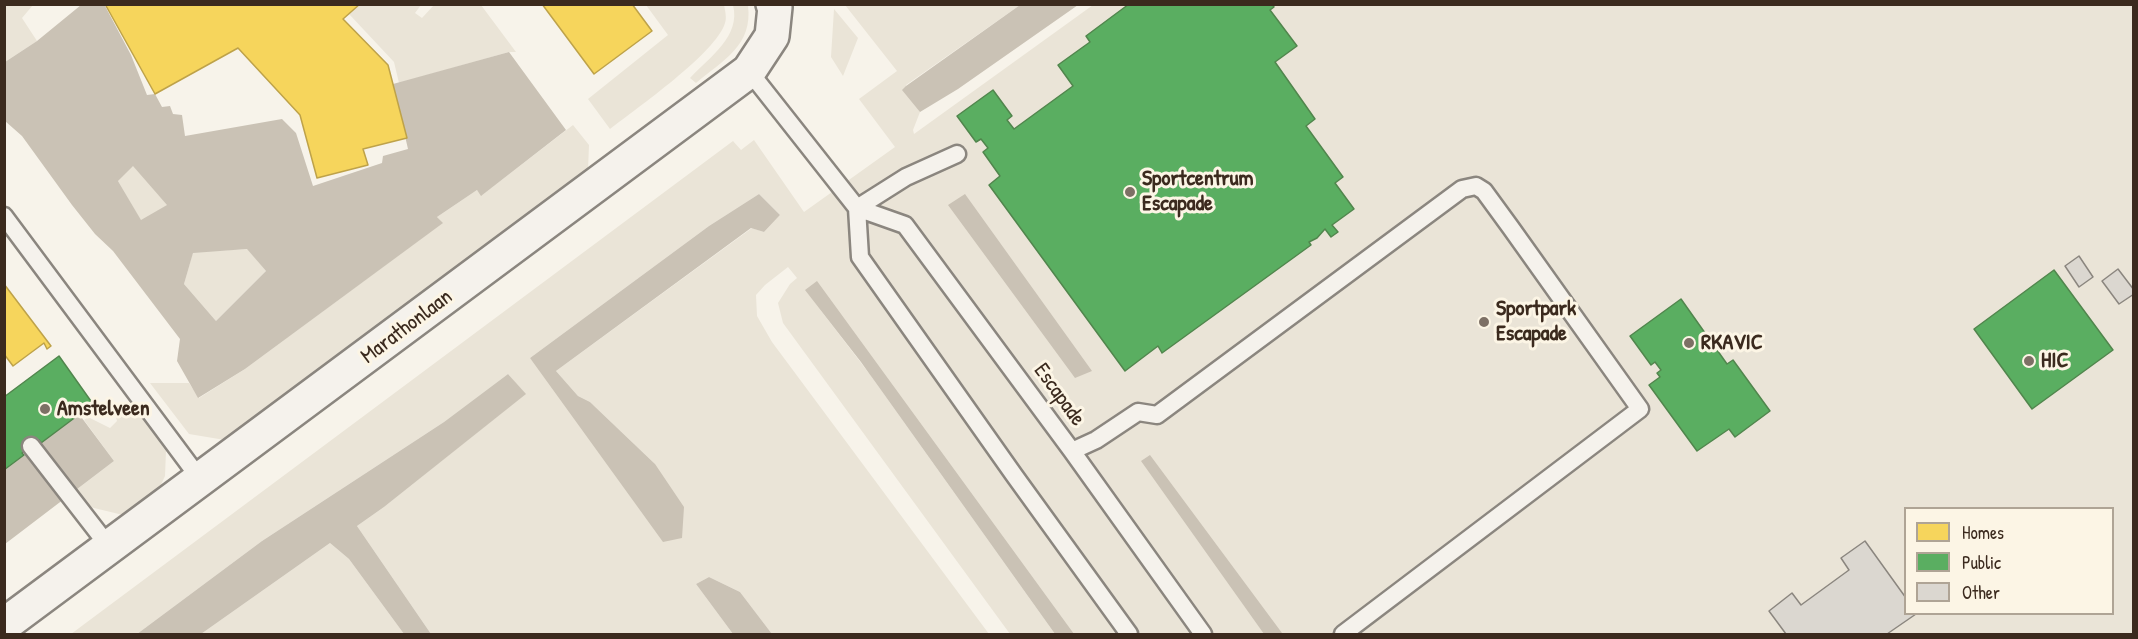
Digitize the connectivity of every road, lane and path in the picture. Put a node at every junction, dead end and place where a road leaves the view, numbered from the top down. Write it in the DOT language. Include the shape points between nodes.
graph roads {
  1 [pos="773,4"];
  2 [pos="749,71"];
  3 [pos="957,154"];
  4 [pos="857,208"];
  5 [pos="4,216"];
  6 [pos="31,446"];
  7 [pos="1072,451"];
  8 [pos="200,479"];
  9 [pos="110,548"];
  10 [pos="4,625"];
  11 [pos="1129,634"];
  12 [pos="1203,634"];
  13 [pos="1343,634"];
  1 -- 2 [label="street, Marathonlaan" via="772,36"];
  2 -- 4 [label="lane"];
  2 -- 8 [label="street, Marathonlaan"];
  3 -- 4 [label="lane" via="906,177"];
  4 -- 7 [label="lane, Escapade" via="905,225"];
  4 -- 11 [label="lane" via="860,257"];
  5 -- 8 [label="lane"];
  6 -- 9 [label="lane"];
  7 -- 12 [label="lane, Escapade"];
  7 -- 13 [label="lane" via="1138,412 1157,415 1462,189 1476,186 1484,191 1640,409"];
  8 -- 9 [label="street, Marathonlaan"];
  9 -- 10 [label="street, Marathonlaan"];
}
